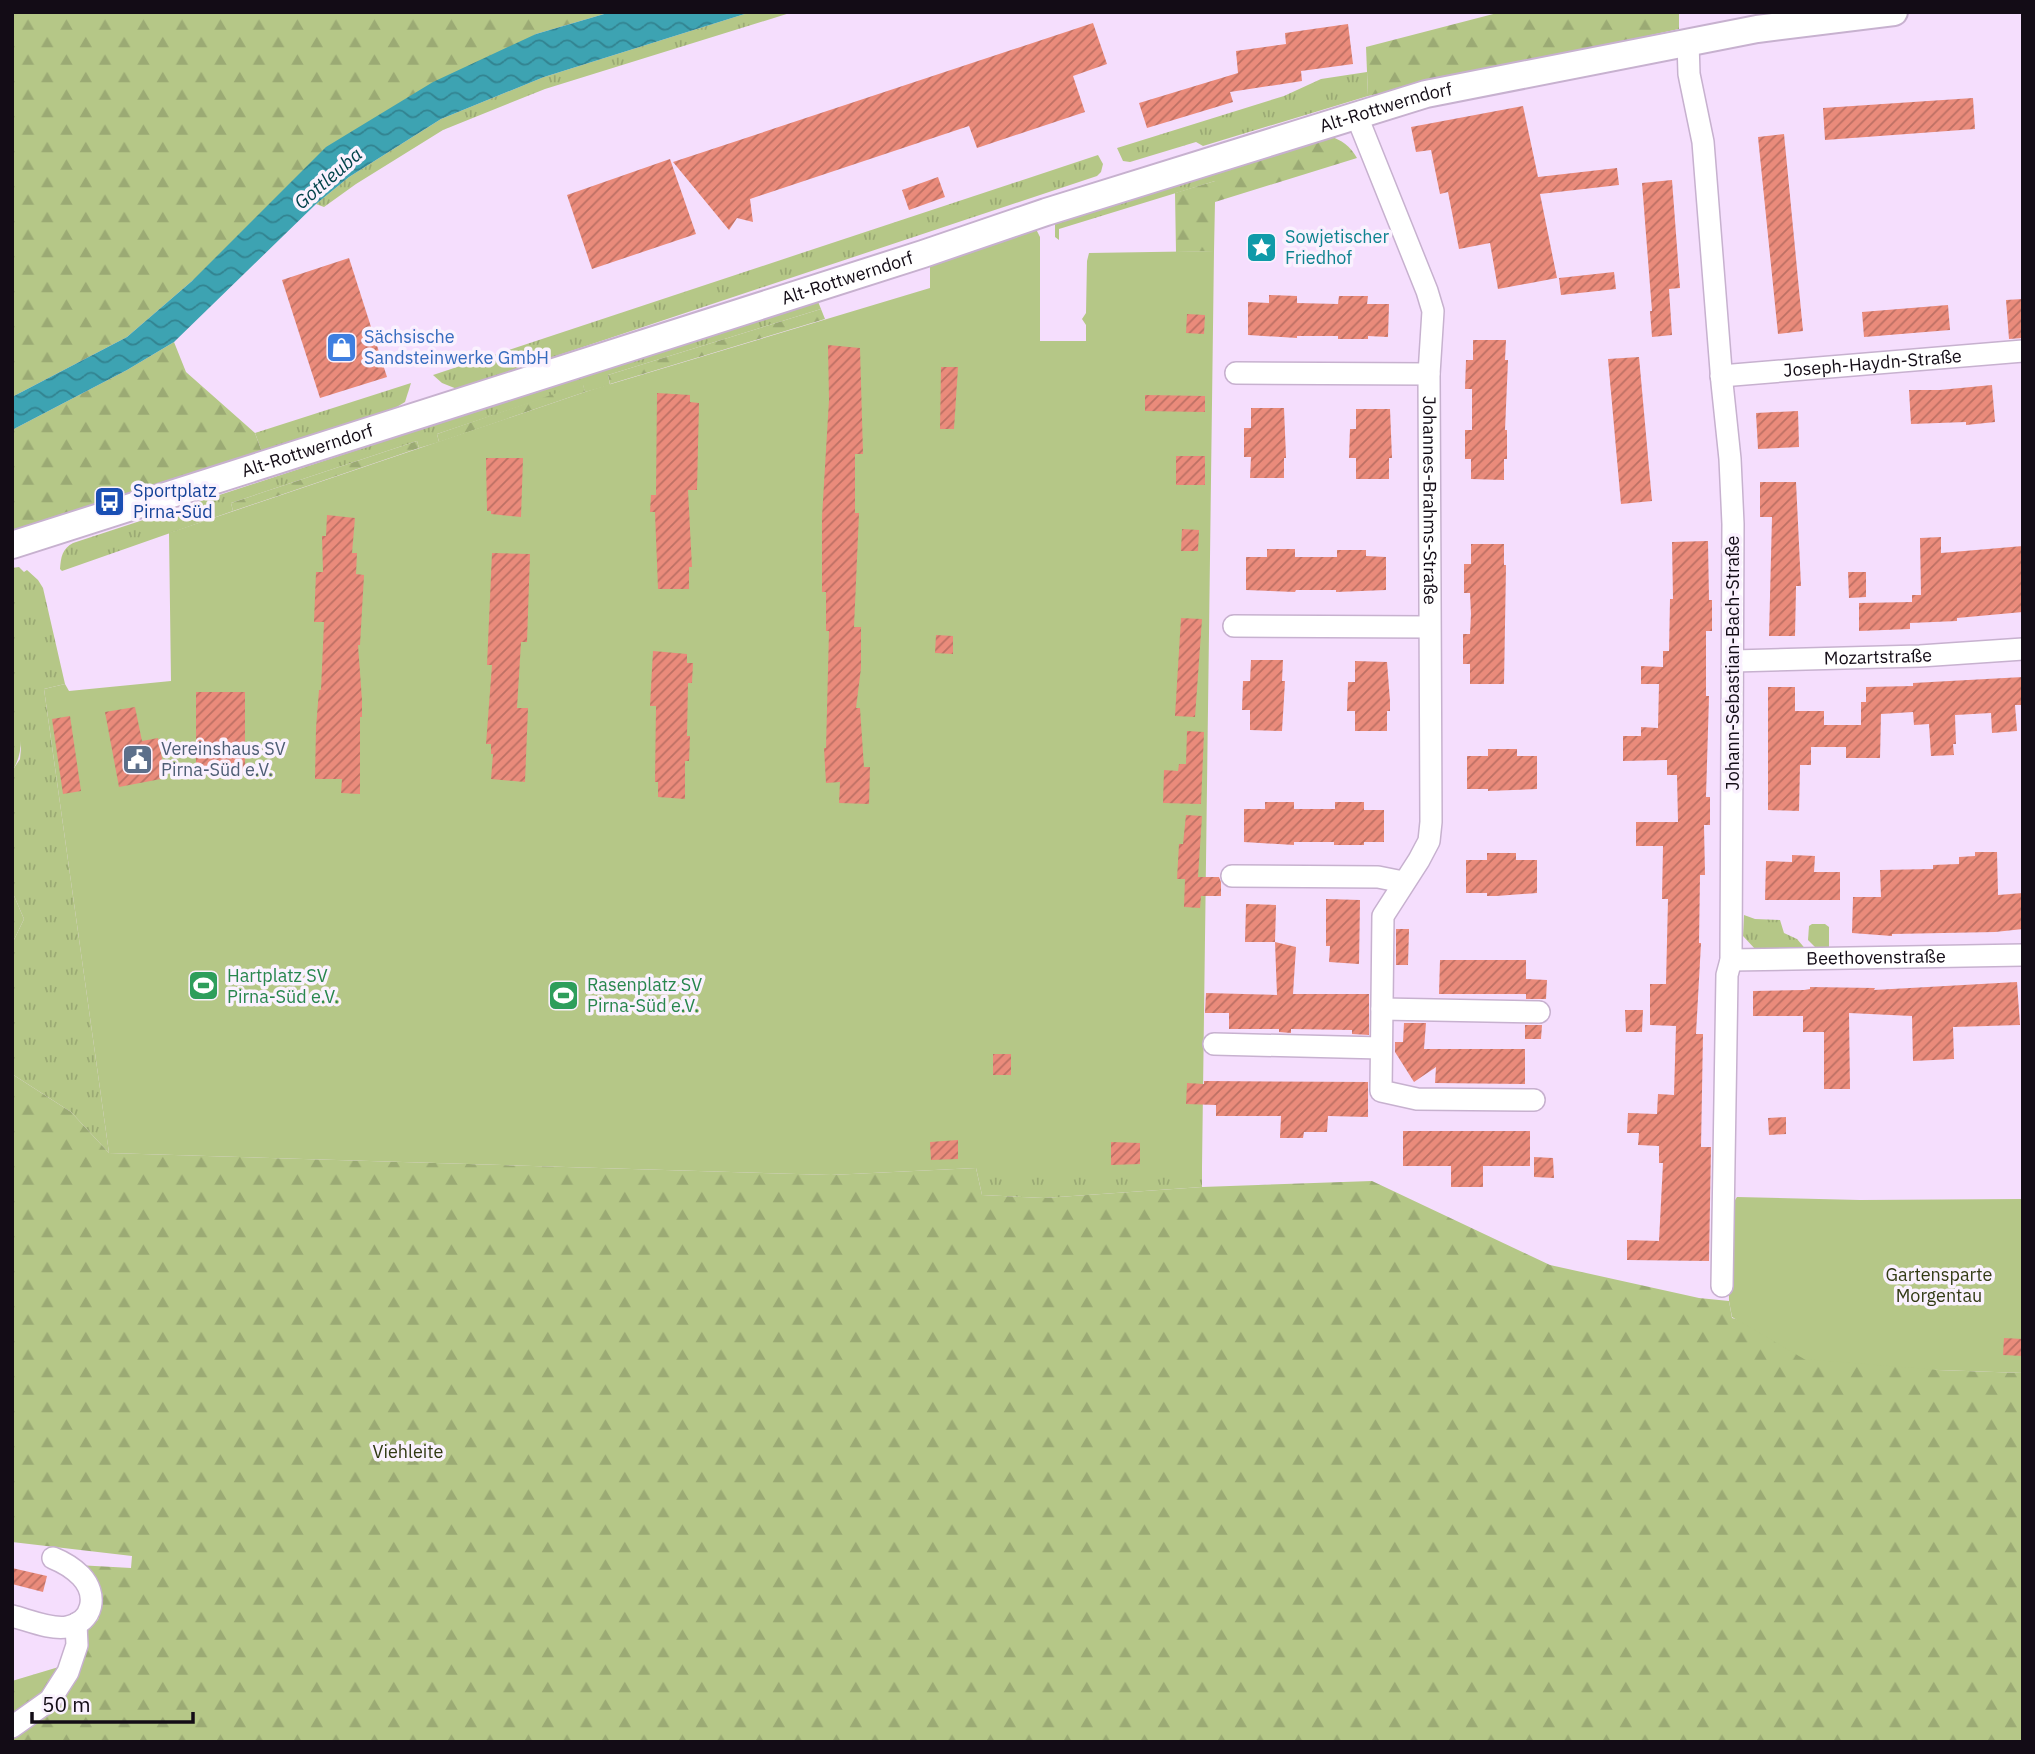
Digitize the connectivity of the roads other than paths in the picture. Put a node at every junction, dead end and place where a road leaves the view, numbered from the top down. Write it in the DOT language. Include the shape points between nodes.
graph roads {
  1 [pos="1894,12"];
  2 [pos="1688,42"];
  3 [pos="1356,114"];
  4 [pos="2023,351"];
  5 [pos="1236,373"];
  6 [pos="1429,374"];
  7 [pos="1721,376"];
  8 [pos="12,545"];
  9 [pos="1234,626"];
  10 [pos="1429,627"];
  11 [pos="2023,649"];
  12 [pos="1734,661"];
  13 [pos="1232,876"];
  14 [pos="1403,882"];
  15 [pos="2023,955"];
  16 [pos="1731,960"];
  17 [pos="1382,1009"];
  18 [pos="1539,1012"];
  19 [pos="1214,1044"];
  20 [pos="1381,1048"];
  21 [pos="1534,1100"];
  22 [pos="1722,1286"];
  23 [pos="53,1558"];
  24 [pos="12,1616"];
  25 [pos="76,1624"];
  26 [pos="12,1727"];
  1 -- 2 [label="main road, Alt-Rottwerndorf"];
  2 -- 3 [label="main road, Alt-Rottwerndorf" via="1426,94"];
  2 -- 7 [label="street, Johann-Sebastian-Bach-Straße" via="1689,74 1703,142"];
  3 -- 6 [label="street, Johannes-Brahms-Straße" via="1433,311"];
  3 -- 8 [label="main road, Alt-Rottwerndorf"];
  4 -- 7 [label="street, Joseph-Haydn-Straße"];
  5 -- 6 [label="street, Johannes-Brahms-Straße"];
  6 -- 10 [label="street, Johannes-Brahms-Straße"];
  7 -- 12 [label="street, Johann-Sebastian-Bach-Straße" via="1732,498"];
  9 -- 10 [label="street, Johannes-Brahms-Straße"];
  10 -- 14 [label="street, Johannes-Brahms-Straße" via="1431,822 1429,841"];
  11 -- 12 [label="street, Mozartstraße" via="1916,657"];
  12 -- 16 [label="street, Johann-Sebastian-Bach-Straße"];
  13 -- 14 [label="street" via="1378,877"];
  14 -- 17 [label="street, Johannes-Brahms-Straße" via="1383,916"];
  15 -- 16 [label="street, Beethovenstraße"];
  16 -- 22 [label="street, Johann-Sebastian-Bach-Straße" via="1727,975"];
  17 -- 18 [label="street"];
  17 -- 20 [label="street, Johannes-Brahms-Straße"];
  19 -- 20 [label="street"];
  20 -- 21 [label="street, Johannes-Brahms-Straße" via="1381,1091 1417,1099"];
  23 -- 25 [label="street" via="80,1575 90,1588 92,1607"];
  24 -- 25 [label="street" via="60,1627"];
  25 -- 26 [label="street" via="77,1645 68,1672 50,1700"];
}
